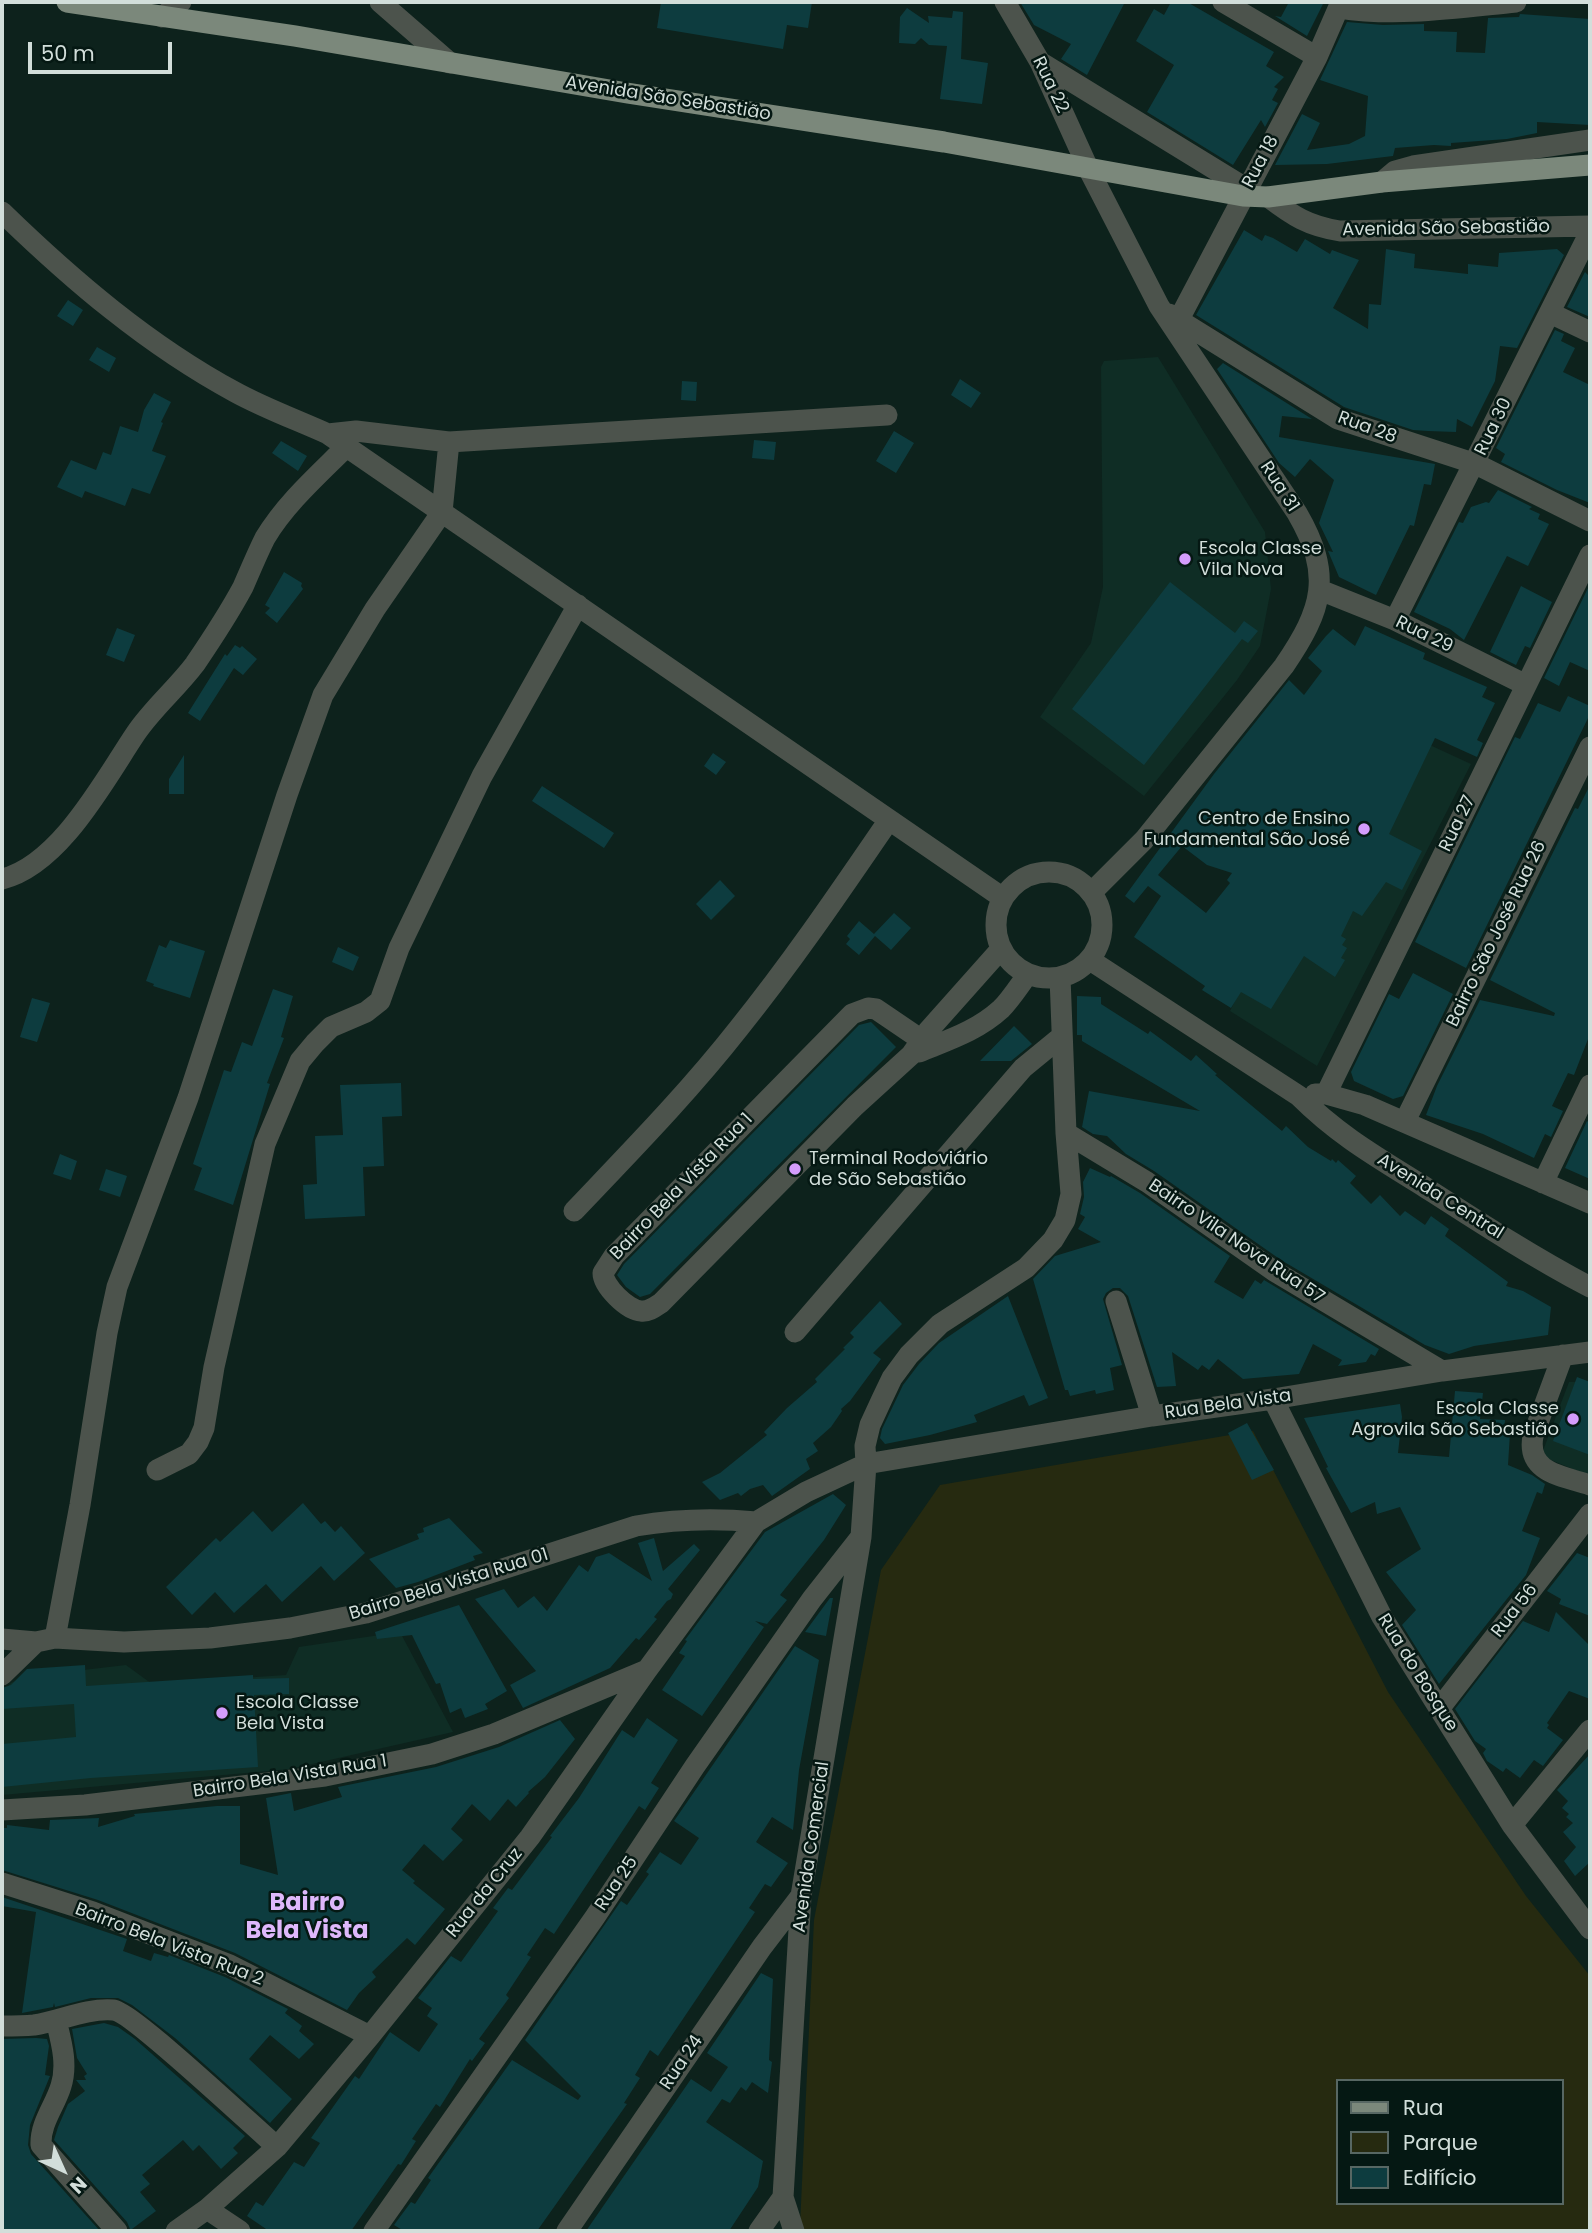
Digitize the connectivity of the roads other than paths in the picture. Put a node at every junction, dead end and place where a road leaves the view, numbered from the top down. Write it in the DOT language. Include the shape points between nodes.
graph roads {
  1 [pos="67,2"];
  2 [pos="181,2"];
  3 [pos="380,2"];
  4 [pos="1005,2"];
  5 [pos="1223,2"];
  6 [pos="1516,2"];
  7 [pos="1340,5"];
  8 [pos="162,17"];
  9 [pos="1317,57"];
  10 [pos="1040,62"];
  11 [pos="450,63"];
  12 [pos="1096,98"];
  13 [pos="1066,119"];
  14 [pos="1590,140"];
  15 [pos="1590,165"];
  16 [pos="1089,170"];
  17 [pos="1382,182"];
  18 [pos="1245,193"];
  19 [pos="1268,197"];
  20 [pos="2,212"];
  21 [pos="1590,226"];
  22 [pos="1590,232"];
  23 [pos="1160,306"];
  24 [pos="1550,313"];
  25 [pos="1178,321"];
  26 [pos="1590,332"];
  27 [pos="887,415"];
  28 [pos="328,434"];
  29 [pos="449,442"];
  30 [pos="346,447"];
  31 [pos="1476,464"];
  32 [pos="442,512"];
  33 [pos="1590,521"];
  34 [pos="1590,555"];
  35 [pos="1320,590"];
  36 [pos="578,605"];
  37 [pos="1395,620"];
  38 [pos="1526,684"];
  39 [pos="1590,747"];
  40 [pos="889,820"];
  41 [pos="2,879"];
  42 [pos="1092,892"];
  43 [pos="1003,898"];
  44 [pos="1001,949"];
  45 [pos="1090,960"];
  46 [pos="1028,974"];
  47 [pos="1060,978"];
  48 [pos="1062,1036"];
  49 [pos="922,1047"];
  50 [pos="1590,1085"];
  51 [pos="1326,1094"];
  52 [pos="1299,1096"];
  53 [pos="1405,1121"];
  54 [pos="1066,1133"];
  55 [pos="1543,1182"];
  56 [pos="1590,1203"];
  57 [pos="574,1211"];
  58 [pos="1590,1287"];
  59 [pos="1116,1301"];
  60 [pos="795,1332"];
  61 [pos="1590,1352"];
  62 [pos="1563,1355"];
  63 [pos="1442,1371"];
  64 [pos="1273,1399"];
  65 [pos="1152,1416"];
  66 [pos="866,1464"];
  67 [pos="157,1470"];
  68 [pos="1590,1485"];
  69 [pos="1590,1514"];
  70 [pos="756,1521"];
  71 [pos="861,1537"];
  72 [pos="2,1639"];
  73 [pos="45,1640"];
  74 [pos="647,1670"];
  75 [pos="2,1675"];
  76 [pos="1439,1709"];
  77 [pos="1590,1730"];
  78 [pos="2,1810"];
  79 [pos="1512,1825"];
  80 [pos="2,1883"];
  81 [pos="801,1896"];
  82 [pos="1590,1929"];
  83 [pos="56,2020"];
  84 [pos="2,2025"];
  85 [pos="370,2036"];
  86 [pos="276,2147"];
  87 [pos="783,2197"];
  88 [pos="207,2209"];
  89 [pos="117,2231"];
  90 [pos="176,2231"];
  91 [pos="240,2231"];
  92 [pos="374,2231"];
  93 [pos="567,2231"];
  94 [pos="759,2231"];
  95 [pos="794,2231"];
  1 -- 8 [label="main road, Avenida São Sebastião"];
  2 -- 8 [label="street"];
  3 -- 11 [label="street"];
  4 -- 10 [label="street, Rua 22"];
  5 -- 9 [label="street"];
  6 -- 7 [label="street" via="1398,13"];
  7 -- 9 [label="street, Rua 18"];
  8 -- 11 [label="main road, Avenida São Sebastião"];
  9 -- 18 [label="street, Rua 18"];
  10 -- 12 [label="street"];
  10 -- 13 [label="street, Rua 22"];
  11 -- 16 [label="main road, Avenida São Sebastião" via="944,142"];
  12 -- 13 [label="street"];
  12 -- 18 [label="street"];
  13 -- 16 [label="street, Rua 22"];
  14 -- 17 [label="street" via="1412,166 1395,171"];
  15 -- 17 [label="main road, Avenida São Sebastião"];
  16 -- 18 [label="main road, Avenida São Sebastião"];
  16 -- 23 [label="street, Rua 31"];
  17 -- 19 [label="main road, Avenida São Sebastião"];
  18 -- 19 [label="main road, Avenida São Sebastião"];
  18 -- 25 [label="street, Rua 18"];
  19 -- 21 [label="street, Avenida São Sebastião" via="1302,221 1340,231"];
  20 -- 28 [label="street" via="63,271 158,345 235,393"];
  22 -- 24 [label="street, Rua 30"];
  23 -- 25 [label="street, Rua 28"];
  23 -- 35 [label="street, Rua 31" via="1311,537"];
  24 -- 26 [label="street"];
  24 -- 31 [label="street, Rua 30"];
  25 -- 31 [label="street, Rua 28" via="1338,419"];
  27 -- 29 [label="street"];
  28 -- 29 [label="street" via="356,431"];
  28 -- 30 [label="street"];
  29 -- 32 [label="street"];
  30 -- 32 [label="street"];
  30 -- 41 [label="street" via="296,496 266,538 241,589 193,666 138,730 71,828 41,858"];
  31 -- 33 [label="street, Rua 28"];
  31 -- 37 [label="street, Rua 30"];
  32 -- 36 [label="street"];
  32 -- 73 [label="street" via="374,609 323,695 283,808 188,1098 117,1287 80,1505"];
  34 -- 38 [label="street, Rua 27"];
  35 -- 37 [label="street, Rua 29"];
  35 -- 42 [label="street, Rua 31" via="1307,631 1284,666 1144,840"];
  36 -- 40 [label="street"];
  36 -- 67 [label="street" via="482,776 400,948 380,1001 331,1027 300,1061 265,1144 204,1429 189,1454"];
  37 -- 38 [label="street, Rua 29"];
  38 -- 51 [label="street, Rua 27"];
  39 -- 53 [label="street, Bairro São José Rua 26"];
  40 -- 43 [label="street"];
  40 -- 57 [label="street" via="738,1030"];
  42 -- 43 [label="street" via="1071,875 1044,871 1013,884"];
  42 -- 45 [label="street" via="1101,908 1103,926"];
  43 -- 44 [label="street" via="995,923"];
  44 -- 46 [label="street" via="1012,964"];
  44 -- 49 [label="street"];
  45 -- 47 [label="street"];
  45 -- 52 [label="street, Avenida Central"];
  46 -- 47 [label="street"];
  46 -- 49 [label="street" via="986,1023 952,1040"];
  47 -- 48 [label="street, Avenida Comercial"];
  48 -- 54 [label="street, Avenida Comercial"];
  48 -- 60 [label="street" via="1023,1068"];
  49 -- 49 [label="street, Bairro Bela Vista Rua 1" via="876,1009 852,1014 614,1256 603,1273 604,1281 634,1310 646,1311 661,1303 855,1106"];
  50 -- 55 [label="street"];
  51 -- 52 [label="street"];
  51 -- 53 [label="street"];
  52 -- 58 [label="street, Avenida Central" via="1353,1143"];
  53 -- 55 [label="street"];
  54 -- 63 [label="street, Bairro Vila Nova Rua 57" via="1147,1182 1274,1271"];
  54 -- 66 [label="street, Avenida Comercial" via="1071,1194 1060,1229 1026,1268 940,1324 909,1354 870,1425"];
  55 -- 56 [label="street"];
  59 -- 65 [label="street"];
  61 -- 62 [label="street, Rua Bela Vista"];
  62 -- 63 [label="street, Rua Bela Vista"];
  62 -- 68 [label="street" via="1531,1450 1546,1470"];
  63 -- 64 [label="street, Rua Bela Vista"];
  64 -- 65 [label="street, Rua Bela Vista"];
  64 -- 76 [label="street, Rua do Bosque" via="1382,1617"];
  65 -- 66 [label="street, Rua Bela Vista"];
  66 -- 70 [label="street, Rua Bela Vista"];
  66 -- 71 [label="street, Avenida Comercial"];
  69 -- 76 [label="street, Rua 56"];
  70 -- 73 [label="street, Bairro Bela Vista Rua 01" via="702,1518 636,1527 366,1613 290,1628 210,1638"];
  70 -- 74 [label="street, Rua da Cruz"];
  71 -- 81 [label="street, Avenida Comercial"];
  71 -- 92 [label="street, Rua 25" via="770,1659"];
  72 -- 73 [label="street, Bairro Bela Vista Rua 01"];
  73 -- 75 [label="street"];
  74 -- 78 [label="street, Bairro Bela Vista Rua 1" via="494,1734 432,1754 325,1776 85,1805"];
  74 -- 85 [label="street, Rua da Cruz" via="530,1837"];
  76 -- 79 [label="street, Rua do Bosque"];
  77 -- 79 [label="street"];
  79 -- 82 [label="street, Rua do Bosque"];
  80 -- 85 [label="street, Bairro Bela Vista Rua 2" via="93,1912 230,1965"];
  81 -- 87 [label="street, Avenida Comercial"];
  81 -- 93 [label="street, Rua 24"];
  83 -- 84 [label="street"];
  83 -- 86 [label="street" via="86,2012 120,2011"];
  83 -- 89 [label="street" via="64,2066 62,2083 42,2130 41,2145"];
  85 -- 86 [label="street, Rua da Cruz"];
  86 -- 88 [label="street, Rua da Cruz"];
  87 -- 94 [label="street"];
  87 -- 95 [label="street, Avenida Comercial"];
  88 -- 90 [label="street, Rua da Cruz"];
  88 -- 91 [label="street"];
}
